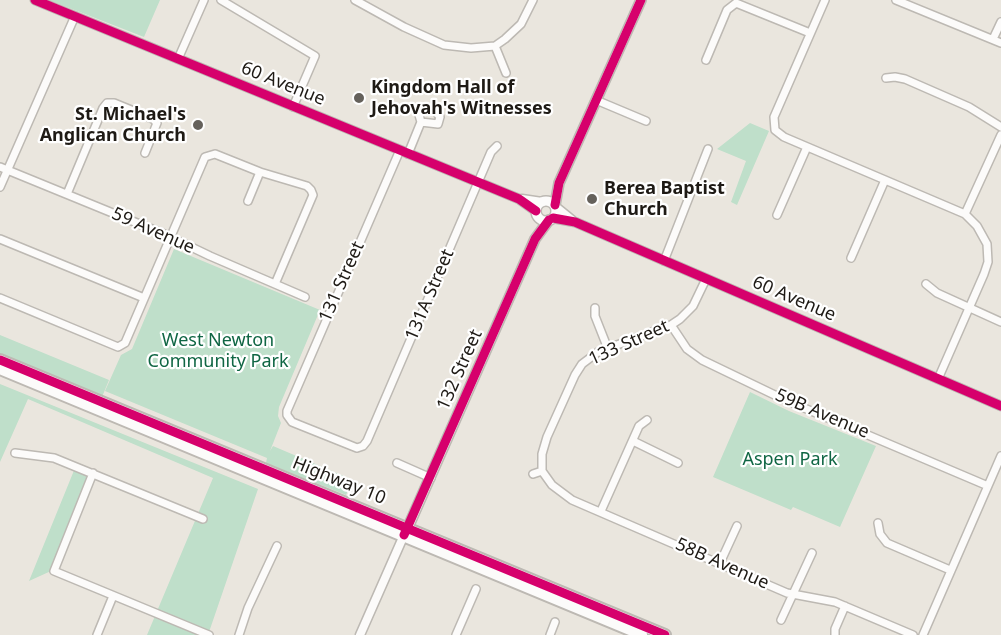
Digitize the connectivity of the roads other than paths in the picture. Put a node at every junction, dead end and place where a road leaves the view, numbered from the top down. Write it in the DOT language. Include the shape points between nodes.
graph roads {
  1 [pos="35,0"];
  2 [pos="204,0"];
  3 [pos="221,0"];
  4 [pos="355,0"];
  5 [pos="533,0"];
  6 [pos="641,0"];
  7 [pos="825,0"];
  8 [pos="896,0"];
  9 [pos="75,16"];
  10 [pos="1001,22"];
  11 [pos="810,33"];
  12 [pos="993,39"];
  13 [pos="1001,43"];
  14 [pos="495,46"];
  15 [pos="178,58"];
  16 [pos="706,60"];
  17 [pos="506,73"];
  18 [pos="886,78"];
  19 [pos="596,100"];
  20 [pos="293,106"];
  21 [pos="646,121"];
  22 [pos="421,122"];
  23 [pos="1001,127"];
  24 [pos="1001,135"];
  25 [pos="497,146"];
  26 [pos="807,147"];
  27 [pos="708,149"];
  28 [pos="404,152"];
  29 [pos="145,153"];
  30 [pos="4,169"];
  31 [pos="260,172"];
  32 [pos="885,180"];
  33 [pos="478,182"];
  34 [pos="559,183"];
  35 [pos="0,187"];
  36 [pos="67,194"];
  37 [pos="519,199"];
  38 [pos="248,201"];
  39 [pos="542,201"];
  40 [pos="555,206"];
  41 [pos="536,212"];
  42 [pos="965,214"];
  43 [pos="777,215"];
  44 [pos="551,219"];
  45 [pos="575,222"];
  46 [pos="171,237"];
  47 [pos="0,239"];
  48 [pos="535,239"];
  49 [pos="851,258"];
  50 [pos="664,261"];
  51 [pos="706,279"];
  52 [pos="275,284"];
  53 [pos="926,284"];
  54 [pos="305,297"];
  55 [pos="0,298"];
  56 [pos="144,298"];
  57 [pos="596,308"];
  58 [pos="969,308"];
  59 [pos="1001,322"];
  60 [pos="671,325"];
  61 [pos="608,349"];
  62 [pos="0,360"];
  63 [pos="0,369"];
  64 [pos="938,379"];
  65 [pos="1001,406"];
  66 [pos="647,420"];
  67 [pos="633,441"];
  68 [pos="363,446"];
  69 [pos="15,453"];
  70 [pos="1001,456"];
  71 [pos="397,463"];
  72 [pos="678,463"];
  73 [pos="542,471"];
  74 [pos="93,473"];
  75 [pos="533,474"];
  76 [pos="431,478"];
  77 [pos="988,486"];
  78 [pos="601,511"];
  79 [pos="203,519"];
  80 [pos="878,523"];
  81 [pos="737,526"];
  82 [pos="406,531"];
  83 [pos="277,546"];
  84 [pos="812,553"];
  85 [pos="720,563"];
  86 [pos="951,570"];
  87 [pos="476,589"];
  88 [pos="794,595"];
  89 [pos="113,596"];
  90 [pos="845,606"];
  91 [pos="781,620"];
  92 [pos="555,622"];
  93 [pos="97,635"];
  94 [pos="209,635"];
  95 [pos="239,635"];
  96 [pos="360,635"];
  97 [pos="456,635"];
  98 [pos="550,635"];
  99 [pos="642,635"];
  100 [pos="665,635"];
  101 [pos="835,635"];
  102 [pos="913,635"];
  103 [pos="923,635"];
  1 -- 9 [label="street, 60 Avenue"];
  2 -- 15 [label="street"];
  3 -- 20 [label="street" via="315,56"];
  4 -- 14 [label="street" via="444,45"];
  5 -- 14 [label="street" via="521,24"];
  6 -- 19 [label="main road"];
  7 -- 11 [label="street"];
  8 -- 12 [label="street"];
  9 -- 15 [label="street, 60 Avenue"];
  9 -- 30 [label="street"];
  10 -- 12 [label="street"];
  11 -- 16 [label="street" via="742,4 733,4"];
  11 -- 26 [label="street" via="773,124 777,133"];
  12 -- 13 [label="street"];
  14 -- 17 [label="street"];
  15 -- 20 [label="street, 60 Avenue"];
  18 -- 23 [label="street" via="912,82 969,107"];
  19 -- 21 [label="street"];
  19 -- 34 [label="main road"];
  20 -- 28 [label="street, 60 Avenue"];
  22 -- 28 [label="street, 131 Street"];
  24 -- 42 [label="street"];
  25 -- 33 [label="street, 131A Street"];
  26 -- 32 [label="street"];
  26 -- 43 [label="street"];
  27 -- 50 [label="street"];
  28 -- 33 [label="street, 60 Avenue"];
  28 -- 68 [label="street, 131 Street" via="288,406 287,415 292,422 353,447"];
  29 -- 36 [label="street" via="156,123 153,119 107,103"];
  30 -- 35 [label="street"];
  30 -- 36 [label="street, 59 Avenue"];
  31 -- 38 [label="street"];
  31 -- 46 [label="street" via="215,154 206,157"];
  31 -- 52 [label="street" via="307,186 313,195"];
  32 -- 42 [label="street"];
  32 -- 49 [label="street"];
  33 -- 37 [label="street, 60 Avenue"];
  33 -- 68 [label="street, 131A Street"];
  34 -- 39 [label="main road"];
  34 -- 40 [label="main road"];
  36 -- 46 [label="street, 59 Avenue"];
  37 -- 39 [label="street, 60 Avenue"];
  37 -- 41 [label="street, 60 Avenue"];
  39 -- 40 [label="main road"];
  39 -- 41 [label="main road"];
  40 -- 44 [label="main road" via="556,213"];
  40 -- 45 [label="street, 60 Avenue"];
  41 -- 44 [label="main road" via="540,218"];
  41 -- 48 [label="main road, 132 Street"];
  42 -- 58 [label="street" via="983,235 988,262"];
  44 -- 45 [label="street, 60 Avenue"];
  44 -- 48 [label="main road, 132 Street"];
  45 -- 50 [label="street, 60 Avenue"];
  46 -- 52 [label="street, 59 Avenue"];
  46 -- 56 [label="street"];
  47 -- 56 [label="street"];
  48 -- 76 [label="main road, 132 Street"];
  50 -- 51 [label="street, 60 Avenue"];
  51 -- 60 [label="street, 133 Street" via="690,311"];
  51 -- 64 [label="street, 60 Avenue"];
  52 -- 54 [label="street, 59 Avenue"];
  53 -- 58 [label="street"];
  55 -- 56 [label="street" via="118,347 125,343"];
  57 -- 61 [label="street" via="595,316"];
  58 -- 59 [label="street"];
  58 -- 64 [label="street"];
  60 -- 61 [label="street, 133 Street"];
  60 -- 77 [label="street, 59B Avenue" via="682,342 702,360"];
  61 -- 73 [label="street, 133 Street" via="588,358 574,375 542,453"];
  62 -- 82 [label="highway, Highway 10"];
  63 -- 82 [label="highway, Highway 10"];
  64 -- 65 [label="street, 60 Avenue"];
  66 -- 67 [label="street" via="639,426"];
  67 -- 72 [label="street"];
  67 -- 78 [label="street"];
  69 -- 74 [label="street" via="54,458"];
  70 -- 77 [label="street"];
  71 -- 76 [label="street"];
  73 -- 75 [label="street"];
  73 -- 78 [label="street, 58B Avenue" via="563,494"];
  74 -- 79 [label="street"];
  74 -- 89 [label="street" via="54,568 57,573"];
  76 -- 82 [label="main road, 132 Street"];
  77 -- 86 [label="street"];
  78 -- 85 [label="street, 58B Avenue"];
  80 -- 86 [label="street" via="887,543"];
  81 -- 85 [label="street"];
  82 -- 96 [label="street, 132 Street"];
  82 -- 99 [label="highway, Highway 10"];
  82 -- 100 [label="highway, Highway 10"];
  83 -- 95 [label="street"];
  84 -- 88 [label="street"];
  85 -- 88 [label="street, 58B Avenue"];
  86 -- 103 [label="street"];
  87 -- 97 [label="street"];
  88 -- 90 [label="street, 58B Avenue"];
  88 -- 91 [label="street"];
  89 -- 93 [label="street"];
  89 -- 94 [label="street"];
  90 -- 101 [label="street"];
  90 -- 102 [label="street, 58B Avenue"];
  92 -- 98 [label="street"];
}
